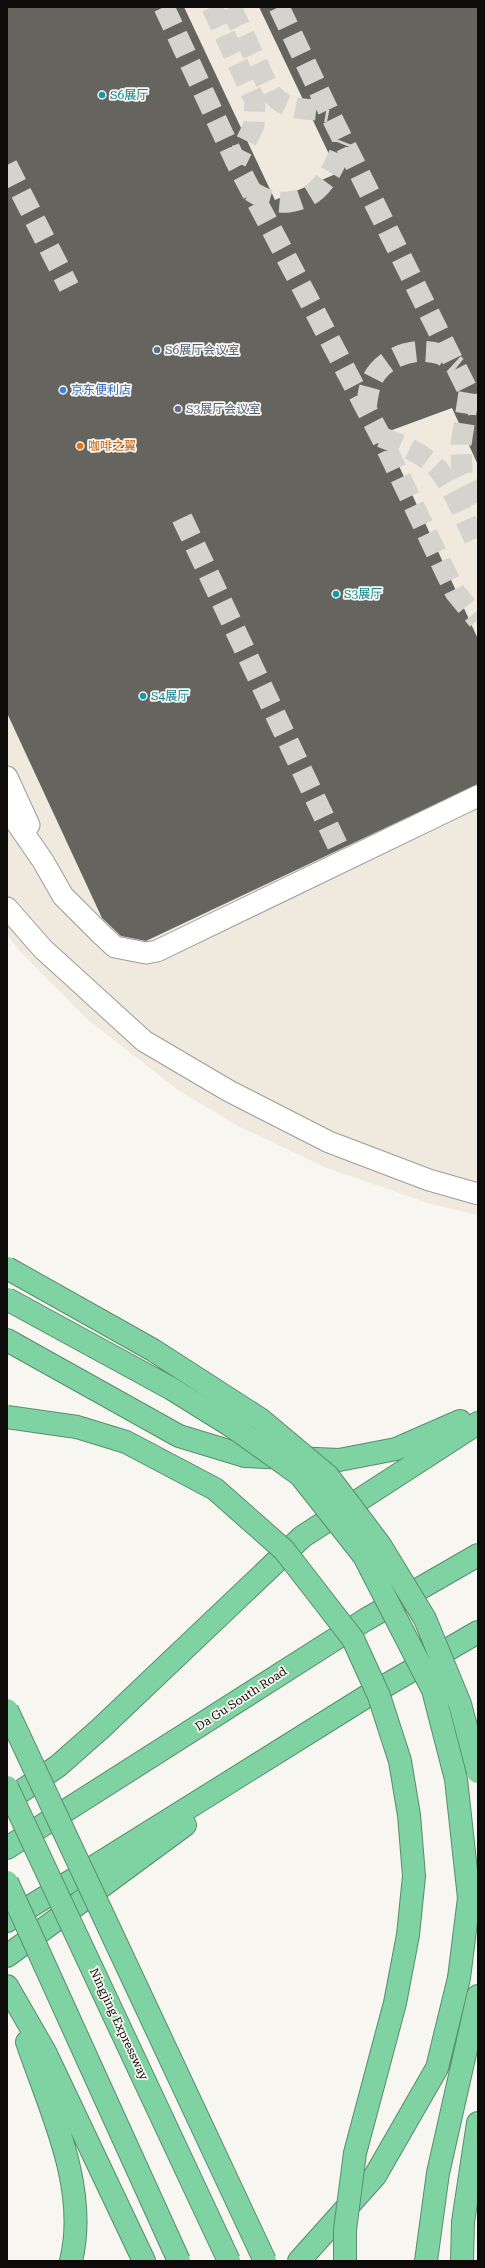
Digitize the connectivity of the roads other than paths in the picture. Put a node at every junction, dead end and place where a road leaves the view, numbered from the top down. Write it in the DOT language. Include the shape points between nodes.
graph roads {
  1 [pos="7,777"];
  2 [pos="478,796"];
  3 [pos="7,809"];
  4 [pos="43,861"];
  5 [pos="7,908"];
  6 [pos="478,1194"];
  7 [pos="7,1268"];
  8 [pos="7,1299"];
  9 [pos="7,1340"];
  10 [pos="478,1414"];
  11 [pos="7,1417"];
  12 [pos="478,1423"];
  13 [pos="478,1554"];
  14 [pos="478,1632"];
  15 [pos="7,1710"];
  16 [pos="301,1737"];
  17 [pos="478,1772"];
  18 [pos="7,1787"];
  19 [pos="7,1801"];
  20 [pos="7,1848"];
  21 [pos="7,1882"];
  22 [pos="7,1921"];
  23 [pos="7,1956"];
  24 [pos="9,1990"];
  25 [pos="478,1996"];
  26 [pos="478,2123"];
  27 [pos="71,2261"];
  28 [pos="144,2261"];
  29 [pos="179,2261"];
  30 [pos="229,2261"];
  31 [pos="265,2261"];
  32 [pos="299,2261"];
  33 [pos="345,2261"];
  34 [pos="426,2261"];
  35 [pos="462,2261"];
  1 -- 4 [label="lane"];
  2 -- 4 [label="lane" via="157,951 146,953 115,947 63,896"];
  3 -- 4 [label="lane"];
  5 -- 6 [label="lane" via="43,949 144,1041 229,1091 329,1142 429,1180"];
  7 -- 17 [label="highway, bridge" via="153,1350 260,1419 328,1476 380,1545 426,1619 460,1704"];
  8 -- 32 [label="highway, bridge" via="172,1389 233,1427 300,1475 364,1556 433,1690 456,1779 469,1898 459,1978 437,2068 375,2176"];
  9 -- 10 [label="highway" via="179,1436 245,1456 339,1460 396,1449"];
  11 -- 33 [label="highway, bridge" via="77,1427 126,1442 215,1489 284,1550 353,1639 379,1696 400,1761 409,1815 414,1876 408,1935 395,2003 355,2153 345,2230"];
  12 -- 19 [label="highway" via="302,1536 100,1729 58,1766"];
  13 -- 20 [label="highway, Da Gu South Road" via="365,1620"];
  14 -- 16 [label="highway"];
  15 -- 31 [label="highway, bridge"];
  16 -- 22 [label="highway"];
  16 -- 23 [label="highway"];
  18 -- 30 [label="highway, Ningjing Expressway, bridge"];
  21 -- 29 [label="highway, bridge"];
  24 -- 27 [label="highway" via="60,2137 72,2181 75,2224"];
  24 -- 28 [label="highway" via="45,2052"];
  25 -- 34 [label="highway" via="438,2173"];
  26 -- 35 [label="highway" via="463,2222"];
}
